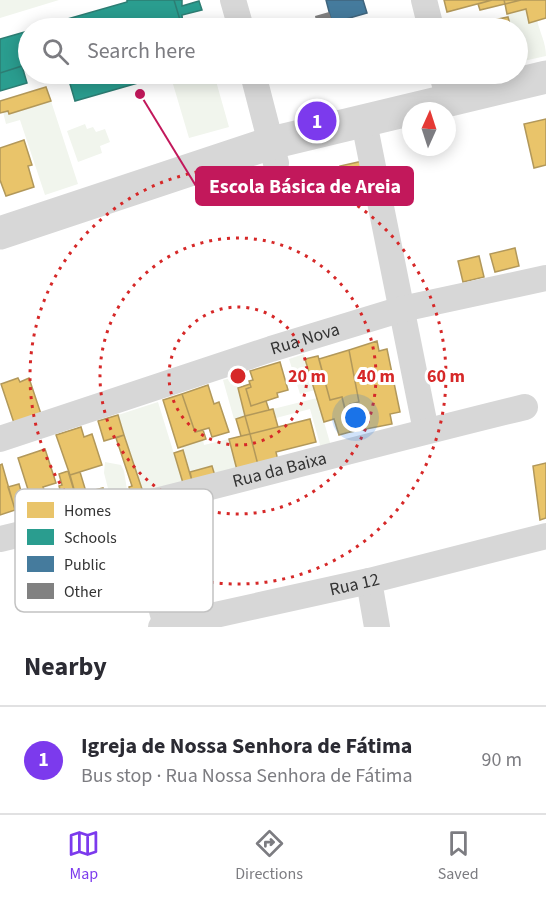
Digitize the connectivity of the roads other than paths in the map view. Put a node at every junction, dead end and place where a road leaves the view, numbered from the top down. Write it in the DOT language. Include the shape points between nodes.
graph roads {
  1 [pos="233,0"];
  2 [pos="424,0"];
  3 [pos="238,18"];
  4 [pos="428,18"];
  5 [pos="546,77"];
  6 [pos="528,81"];
  7 [pos="256,84"];
  8 [pos="514,84"];
  9 [pos="546,98"];
  10 [pos="446,99"];
  11 [pos="402,131"];
  12 [pos="366,132"];
  13 [pos="273,153"];
  14 [pos="0,233"];
  15 [pos="0,254"];
  16 [pos="546,278"];
  17 [pos="402,309"];
  18 [pos="525,407"];
  19 [pos="426,431"];
  20 [pos="0,439"];
  21 [pos="207,489"];
  22 [pos="15,536"];
  23 [pos="546,536"];
  24 [pos="0,539"];
  25 [pos="369,581"];
  26 [pos="163,626"];
  27 [pos="377,627"];
  1 -- 3 [label="street"];
  2 -- 4 [label="street"];
  5 -- 6 [label="street"];
  7 -- 13 [label="street"];
  8 -- 10 [label="street"];
  9 -- 10 [label="street"];
  10 -- 12 [label="street"];
  11 -- 12 [label="street"];
  12 -- 13 [label="street"];
  12 -- 17 [label="street"];
  13 -- 14 [label="street"];
  13 -- 15 [label="street"];
  16 -- 17 [label="street, Rua Nova"];
  17 -- 19 [label="street"];
  17 -- 20 [label="street, Rua Nova"];
  18 -- 19 [label="street, Rua da Baixa"];
  19 -- 21 [label="street, Rua da Baixa"];
  22 -- 24 [label="street, Rua da Baixa"];
  23 -- 25 [label="street, Rua 12"];
  25 -- 26 [label="street, Rua 12"];
  25 -- 27 [label="street"];
}
